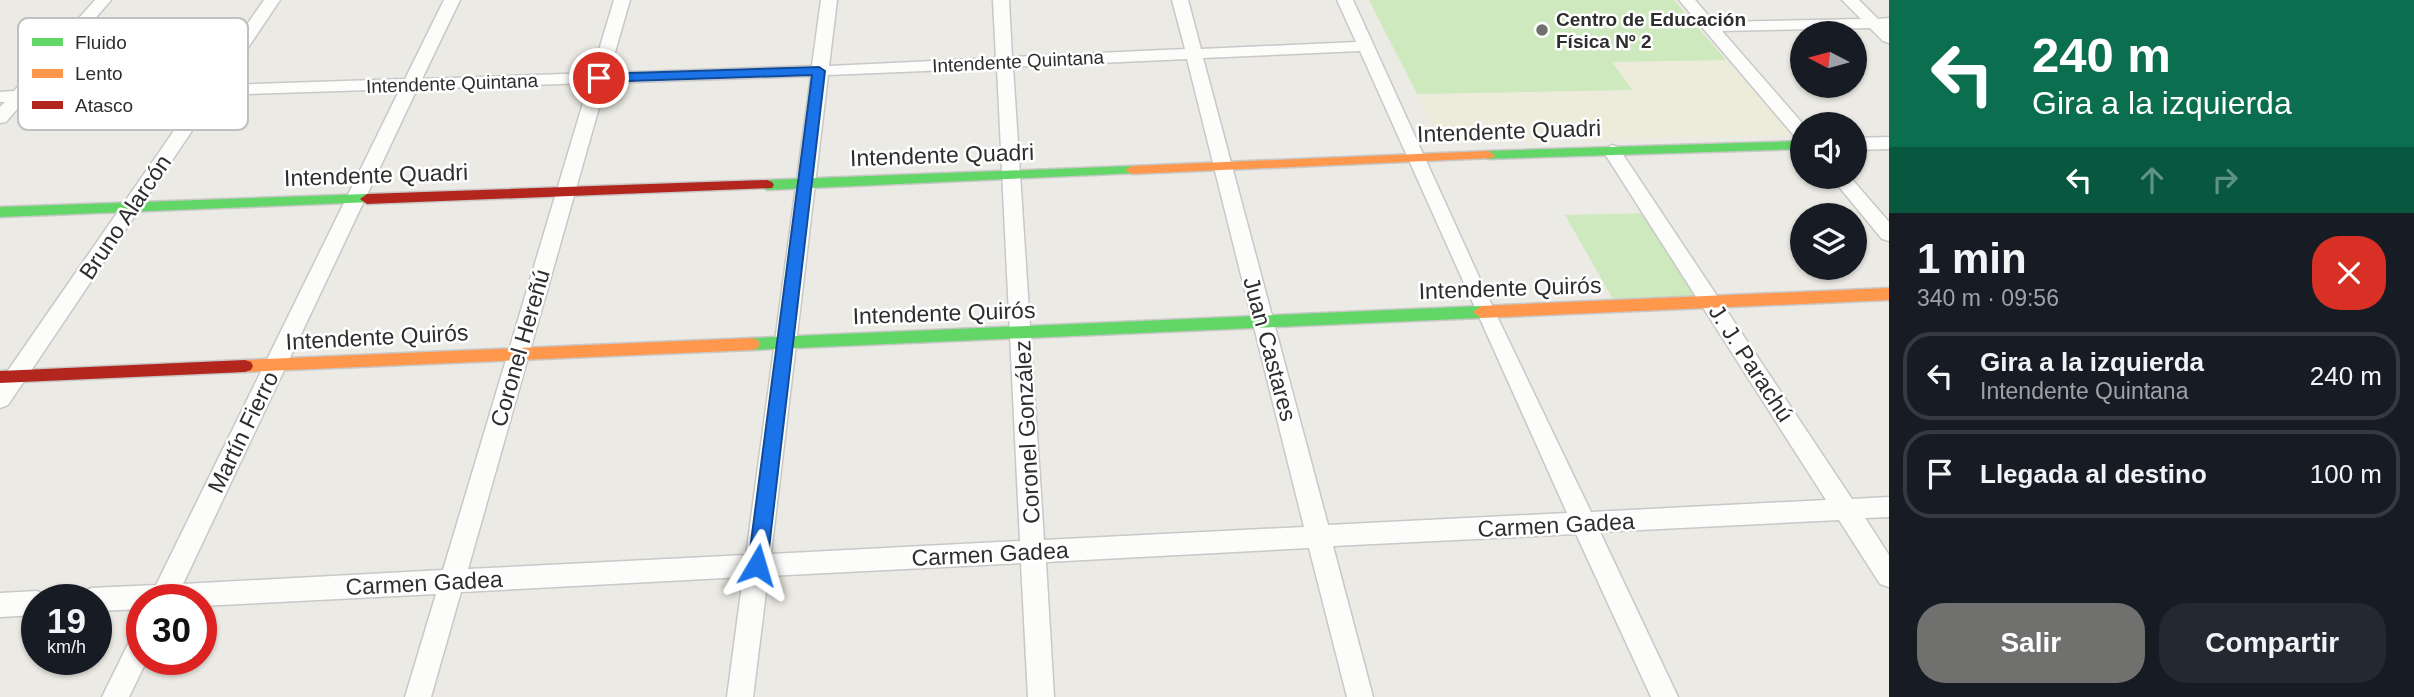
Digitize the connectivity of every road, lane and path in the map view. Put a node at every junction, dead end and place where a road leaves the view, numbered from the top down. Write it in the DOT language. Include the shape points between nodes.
graph roads {
  1 [pos="103,0"];
  2 [pos="272,0"];
  3 [pos="452,0"];
  4 [pos="622,0"];
  5 [pos="829,0"];
  6 [pos="1002,0"];
  7 [pos="1180,0"];
  8 [pos="1345,0"];
  9 [pos="1688,0"];
  10 [pos="1850,0"];
  11 [pos="87,18"];
  12 [pos="1881,23"];
  13 [pos="1711,27"];
  14 [pos="248,35"];
  15 [pos="1889,38"];
  16 [pos="1365,46"];
  17 [pos="1195,53"];
  18 [pos="1005,62"];
  19 [pos="819,71"];
  20 [pos="599,78"];
  21 [pos="411,84"];
  22 [pos="248,89"];
  23 [pos="0,97"];
  24 [pos="18,97"];
  25 [pos="18,98"];
  26 [pos="0,118"];
  27 [pos="1790,120"];
  28 [pos="184,130"];
  29 [pos="1889,143"];
  30 [pos="1867,144"];
  31 [pos="1790,145"];
  32 [pos="1612,151"];
  33 [pos="1416,157"];
  34 [pos="1222,165"];
  35 [pos="1012,176"];
  36 [pos="805,182"];
  37 [pos="1850,189"];
  38 [pos="566,191"];
  39 [pos="356,198"];
  40 [pos="133,207"];
  41 [pos="0,212"];
  42 [pos="1889,234"];
  43 [pos="1889,294"];
  44 [pos="1711,302"];
  45 [pos="1485,312"];
  46 [pos="1263,321"];
  47 [pos="1021,332"];
  48 [pos="783,342"];
  49 [pos="518,354"];
  50 [pos="275,365"];
  51 [pos="8,376"];
  52 [pos="0,400"];
  53 [pos="1889,507"];
  54 [pos="1846,509"];
  55 [pos="1586,523"];
  56 [pos="1318,536"];
  57 [pos="1033,551"];
  58 [pos="757,565"];
  59 [pos="1889,576"];
  60 [pos="452,582"];
  61 [pos="170,584"];
  62 [pos="217,595"];
  63 [pos="21,604"];
  64 [pos="0,605"];
  65 [pos="126,675"];
  66 [pos="115,697"];
  67 [pos="418,697"];
  68 [pos="740,697"];
  69 [pos="1041,697"];
  70 [pos="1360,697"];
  71 [pos="1665,697"];
  1 -- 11 [label="street"];
  2 -- 14 [label="street, Bruno Alarcón"];
  3 -- 21 [label="street, Martín Fierro"];
  4 -- 20 [label="street, Coronel Hereñú"];
  5 -- 19 [label="street"];
  6 -- 18 [label="street, Coronel González"];
  7 -- 17 [label="street, Juan Castares"];
  8 -- 16 [label="street"];
  9 -- 13 [label="street"];
  10 -- 12 [label="street"];
  12 -- 13 [label="street"];
  12 -- 15 [label="street"];
  13 -- 27 [label="street"];
  16 -- 17 [label="street, Intendente Quintana"];
  16 -- 33 [label="street"];
  17 -- 18 [label="street, Intendente Quintana"];
  17 -- 34 [label="street, Juan Castares"];
  18 -- 19 [label="street, Intendente Quintana"];
  18 -- 35 [label="street, Coronel González"];
  19 -- 20 [label="street, Intendente Quintana"];
  19 -- 36 [label="street"];
  20 -- 21 [label="street, Intendente Quintana"];
  20 -- 38 [label="street, Coronel Hereñú"];
  21 -- 22 [label="street, Intendente Quintana"];
  21 -- 39 [label="street, Martín Fierro"];
  23 -- 24 [label="street, Intendente Quintana"];
  25 -- 26 [label="street"];
  28 -- 40 [label="street, Bruno Alarcón"];
  29 -- 30 [label="street"];
  31 -- 32 [label="street, Intendente Quadri"];
  32 -- 33 [label="street, Intendente Quadri"];
  32 -- 44 [label="street, J. J. Parachú"];
  33 -- 34 [label="street, Intendente Quadri"];
  33 -- 45 [label="street"];
  34 -- 35 [label="street, Intendente Quadri"];
  34 -- 46 [label="street, Juan Castares"];
  35 -- 36 [label="street, Intendente Quadri"];
  35 -- 47 [label="street, Coronel González"];
  36 -- 38 [label="street, Intendente Quadri"];
  36 -- 48 [label="street"];
  37 -- 42 [label="street"];
  38 -- 39 [label="street, Intendente Quadri"];
  38 -- 49 [label="street, Coronel Hereñú"];
  39 -- 40 [label="street, Intendente Quadri"];
  39 -- 50 [label="street, Martín Fierro"];
  40 -- 41 [label="street, Intendente Quadri"];
  40 -- 51 [label="street, Bruno Alarcón"];
  43 -- 44 [label="street, Intendente Quirós"];
  44 -- 45 [label="street, Intendente Quirós"];
  44 -- 54 [label="street, J. J. Parachú"];
  45 -- 46 [label="street, Intendente Quirós"];
  45 -- 55 [label="street"];
  46 -- 47 [label="street, Intendente Quirós"];
  46 -- 56 [label="street, Juan Castares"];
  47 -- 48 [label="street, Intendente Quirós"];
  47 -- 57 [label="street, Coronel González"];
  48 -- 49 [label="street, Intendente Quirós"];
  48 -- 58 [label="street"];
  49 -- 50 [label="street, Intendente Quirós"];
  49 -- 60 [label="street, Coronel Hereñú"];
  50 -- 51 [label="street, Intendente Quirós"];
  50 -- 61 [label="street, Martín Fierro"];
  51 -- 52 [label="street, Bruno Alarcón"];
  53 -- 54 [label="street, Carmen Gadea"];
  54 -- 55 [label="street, Carmen Gadea"];
  54 -- 59 [label="street, J. J. Parachú"];
  55 -- 56 [label="street, Carmen Gadea"];
  55 -- 71 [label="street"];
  56 -- 57 [label="street, Carmen Gadea"];
  56 -- 70 [label="street, Juan Castares"];
  57 -- 58 [label="street, Carmen Gadea"];
  57 -- 69 [label="street, Coronel González"];
  58 -- 60 [label="street, Carmen Gadea"];
  58 -- 68 [label="street"];
  60 -- 62 [label="street, Carmen Gadea"];
  60 -- 67 [label="street, Coronel Hereñú"];
  63 -- 64 [label="street"];
  65 -- 66 [label="street"];
}
